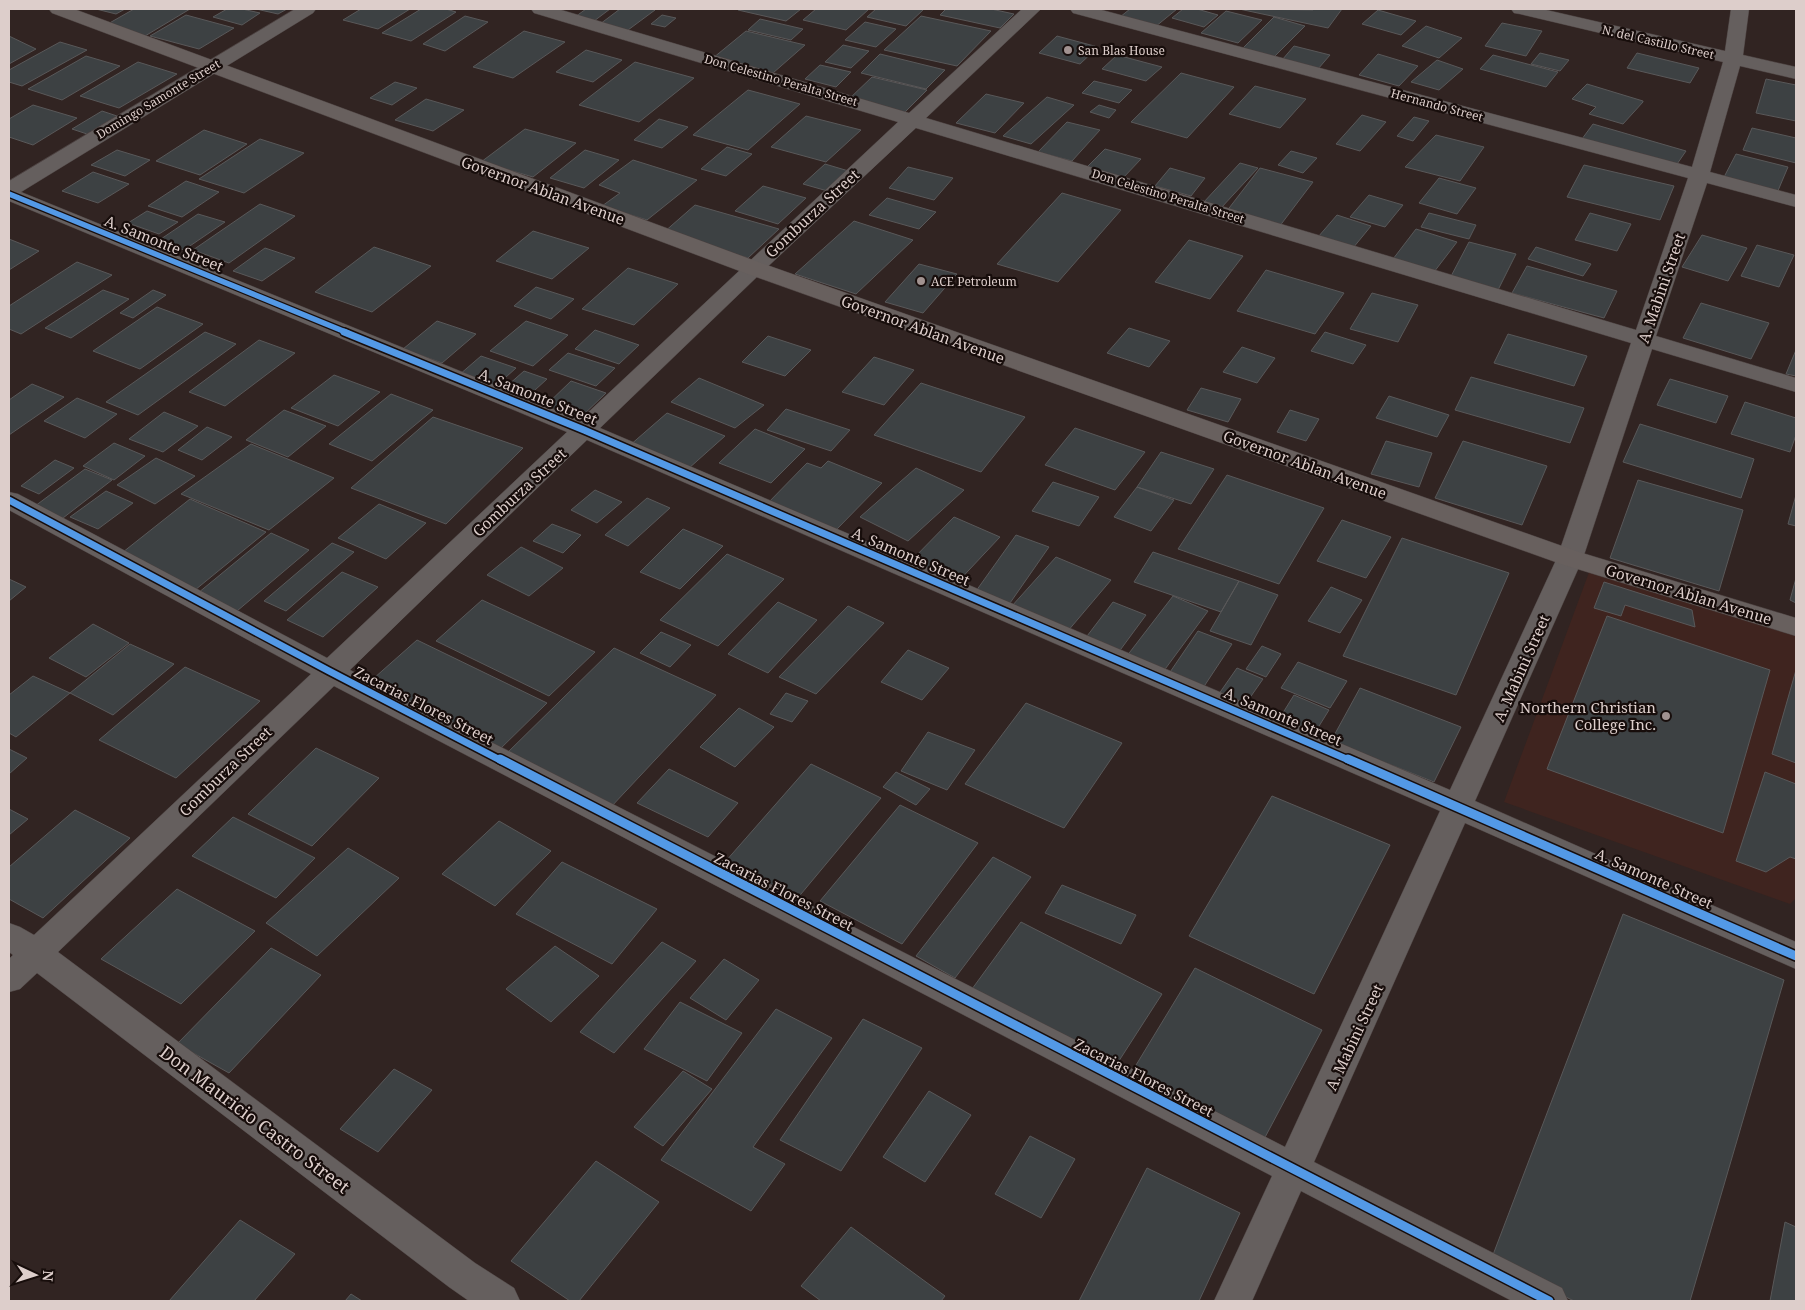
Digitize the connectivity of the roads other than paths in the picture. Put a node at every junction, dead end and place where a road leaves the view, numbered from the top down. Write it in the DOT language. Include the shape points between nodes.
graph roads {
  1 [pos="58,9"];
  2 [pos="307,9"];
  3 [pos="540,9"];
  4 [pos="1032,9"];
  5 [pos="1078,9"];
  6 [pos="1520,9"];
  7 [pos="1740,9"];
  8 [pos="1733,60"];
  9 [pos="212,66"];
  10 [pos="1796,74"];
  11 [pos="914,119"];
  12 [pos="1699,176"];
  13 [pos="9,190"];
  14 [pos="9,194"];
  15 [pos="1796,201"];
  16 [pos="753,268"];
  17 [pos="1644,340"];
  18 [pos="1796,385"];
  19 [pos="584,430"];
  20 [pos="9,500"];
  21 [pos="1570,558"];
  22 [pos="1796,626"];
  23 [pos="329,671"];
  24 [pos="1459,807"];
  25 [pos="22,945"];
  26 [pos="1796,956"];
  27 [pos="9,979"];
  28 [pos="1293,1169"];
  29 [pos="501,1301"];
  30 [pos="1233,1301"];
  31 [pos="1549,1301"];
  1 -- 9 [label="main road, Governor Ablan Avenue"];
  2 -- 9 [label="street, Domingo Samonte Street"];
  3 -- 11 [label="street, Don Celestino Peralta Street"];
  4 -- 11 [label="street, Gomburza Street"];
  5 -- 12 [label="street, Hernando Street"];
  6 -- 8 [label="street, N. del Castillo Street"];
  7 -- 8 [label="street, A. Mabini Street"];
  8 -- 10 [label="street, N. del Castillo Street"];
  8 -- 12 [label="street, A. Mabini Street"];
  9 -- 13 [label="street, Domingo Samonte Street"];
  9 -- 16 [label="main road, Governor Ablan Avenue"];
  11 -- 16 [label="street, Gomburza Street"];
  11 -- 17 [label="street, Don Celestino Peralta Street"];
  12 -- 15 [label="street, Hernando Street"];
  12 -- 17 [label="street, A. Mabini Street"];
  14 -- 19 [label="street, A. Samonte Street"];
  16 -- 19 [label="street, Gomburza Street"];
  16 -- 21 [label="main road, Governor Ablan Avenue"];
  17 -- 18 [label="street, Don Celestino Peralta Street"];
  17 -- 21 [label="street, A. Mabini Street"];
  19 -- 23 [label="street, Gomburza Street"];
  19 -- 24 [label="street, A. Samonte Street"];
  20 -- 23 [label="street, Zacarias Flores Street"];
  21 -- 22 [label="main road, Governor Ablan Avenue"];
  21 -- 24 [label="street, A. Mabini Street"];
  23 -- 25 [label="street, Gomburza Street"];
  23 -- 28 [label="street, Zacarias Flores Street"];
  24 -- 26 [label="street, A. Samonte Street"];
  24 -- 28 [label="street, A. Mabini Street"];
  25 -- 27 [label="street, Gomburza Street"];
  25 -- 29 [label="street, Don Mauricio Castro Street"];
  28 -- 30 [label="street, A. Mabini Street"];
  28 -- 31 [label="street, Zacarias Flores Street"];
}
